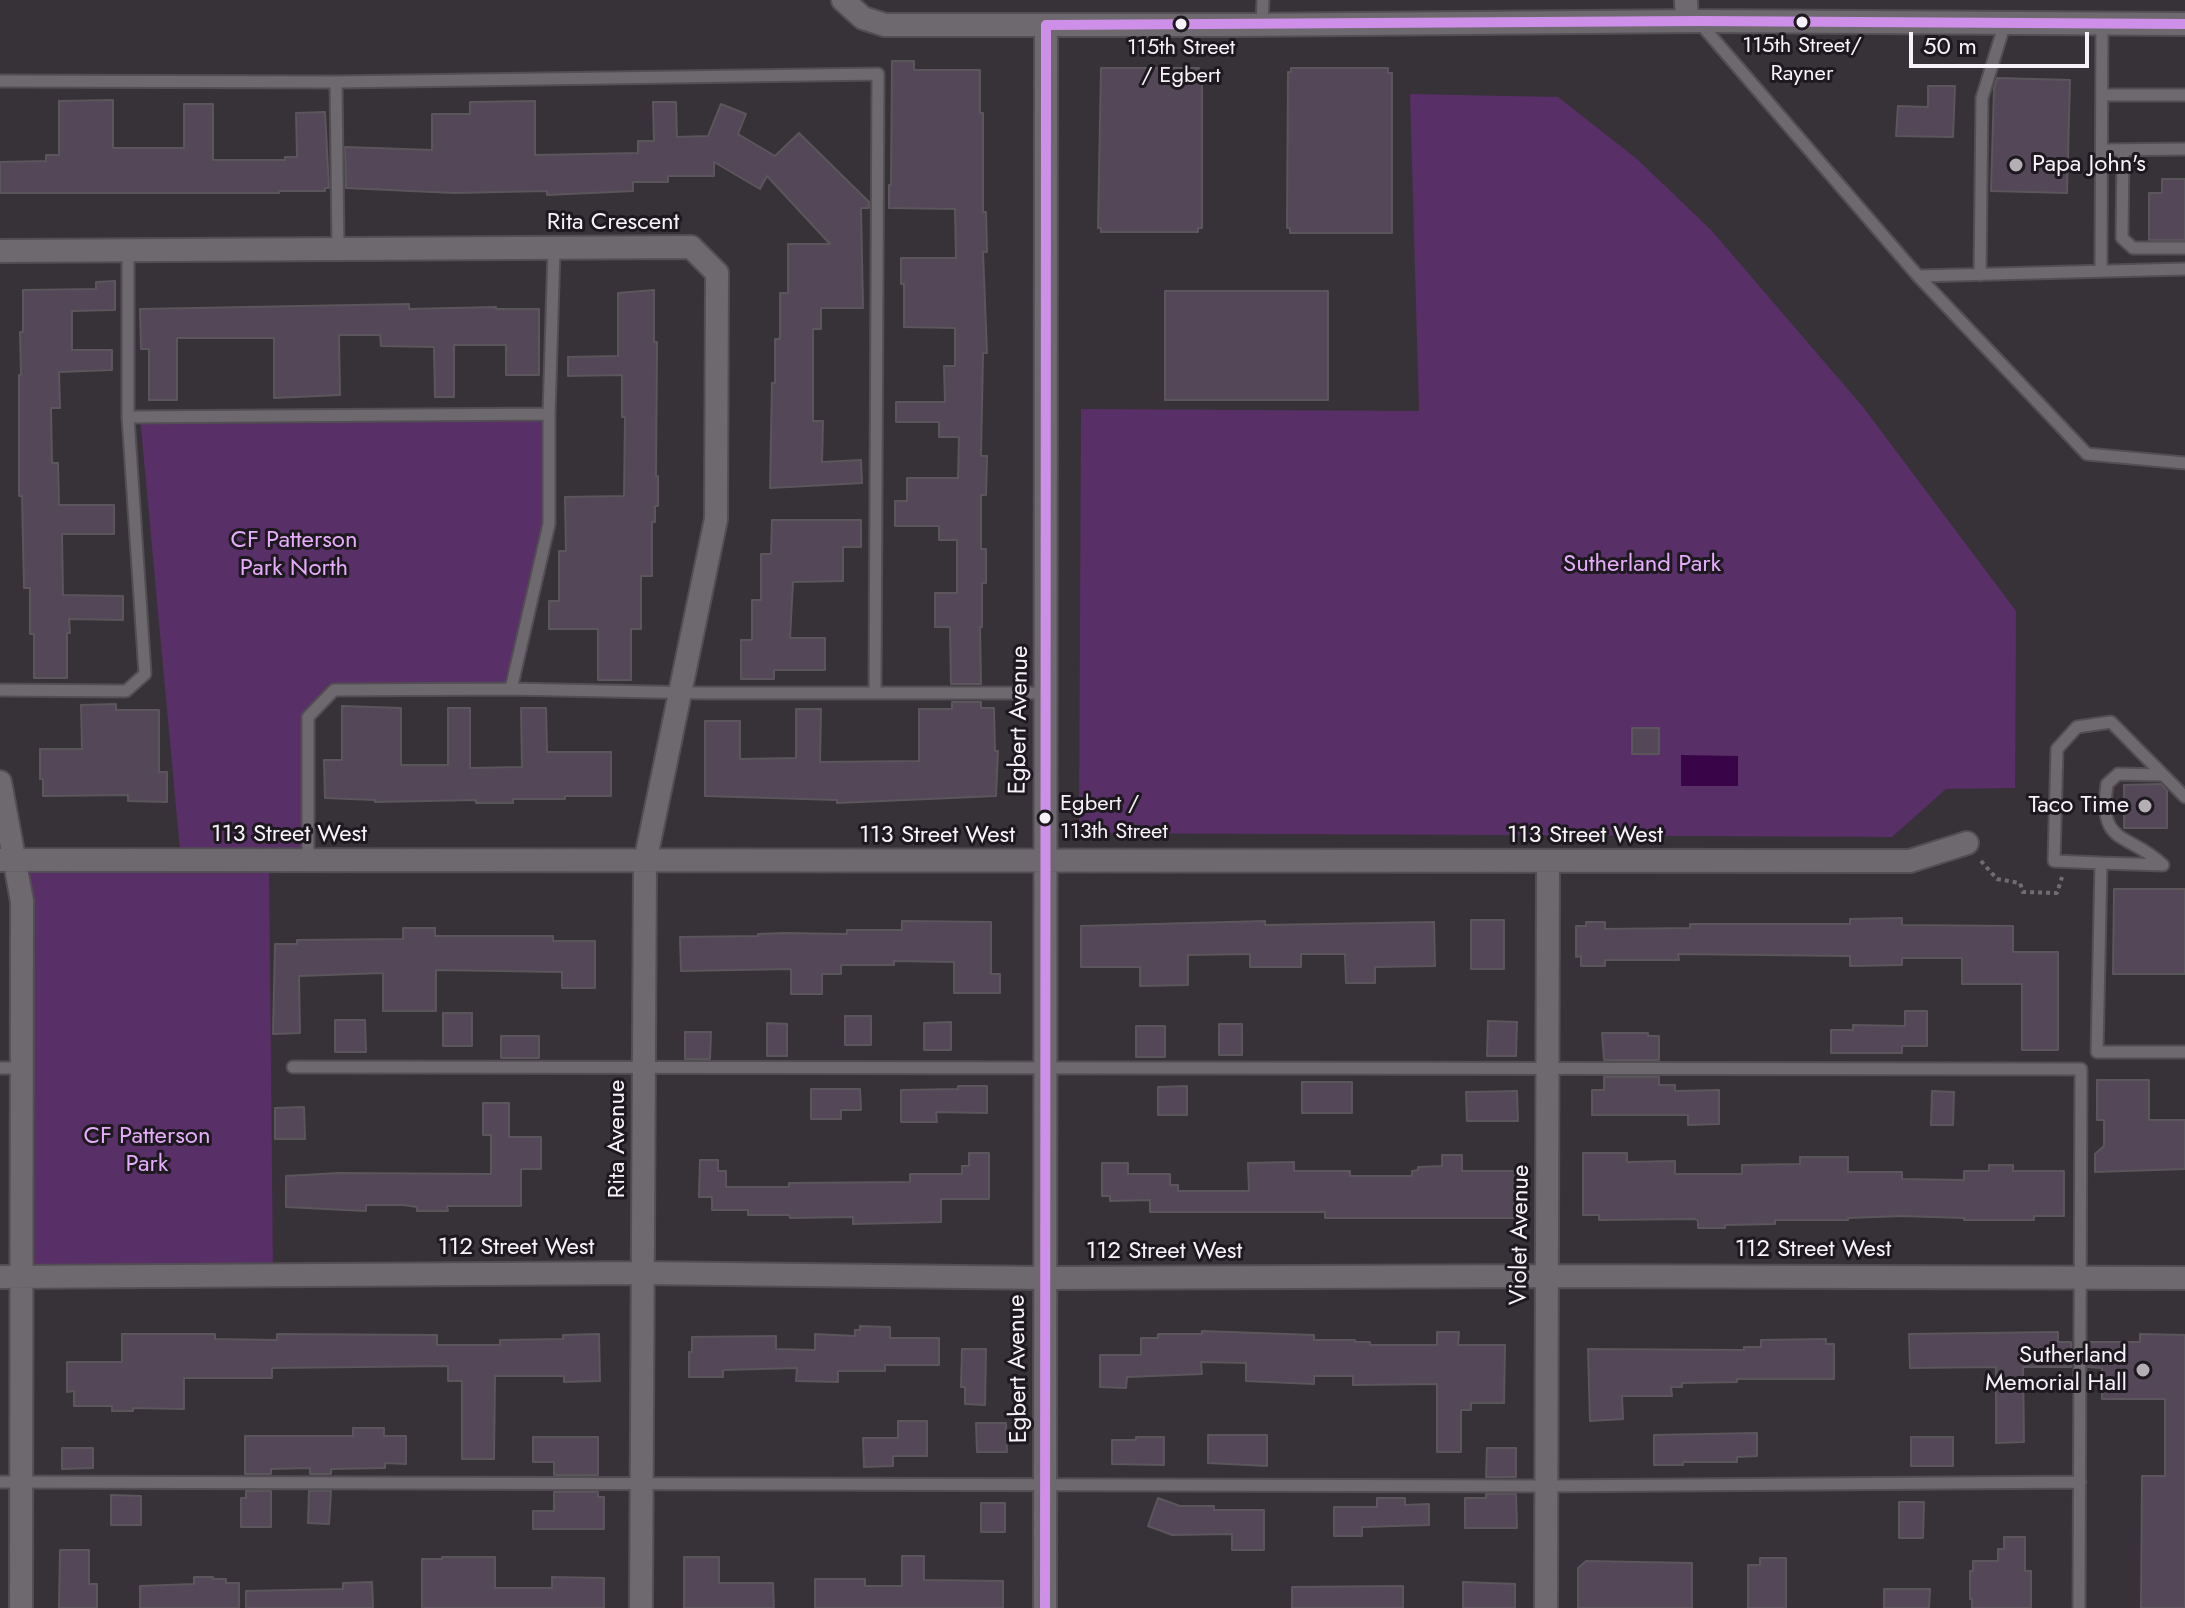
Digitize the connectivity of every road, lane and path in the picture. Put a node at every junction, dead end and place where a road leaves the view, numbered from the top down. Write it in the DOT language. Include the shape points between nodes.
graph roads {
  1 [pos="843,0"];
  2 [pos="1263,0"];
  3 [pos="1691,14"];
  4 [pos="2005,23"];
  5 [pos="1262,24"];
  6 [pos="2102,24"];
  7 [pos="2185,24"];
  8 [pos="1046,25"];
  9 [pos="0,81"];
  10 [pos="336,82"];
  11 [pos="2103,95"];
  12 [pos="2185,95"];
  13 [pos="2185,149"];
  14 [pos="2104,150"];
  15 [pos="2123,150"];
  16 [pos="2185,248"];
  17 [pos="338,249"];
  18 [pos="554,249"];
  19 [pos="0,251"];
  20 [pos="128,251"];
  21 [pos="2101,269"];
  22 [pos="2185,269"];
  23 [pos="1980,275"];
  24 [pos="1918,276"];
  25 [pos="549,414"];
  26 [pos="128,417"];
  27 [pos="2185,463"];
  28 [pos="511,689"];
  29 [pos="0,690"];
  30 [pos="680,693"];
  31 [pos="875,693"];
  32 [pos="1047,693"];
  33 [pos="2163,775"];
  34 [pos="0,782"];
  35 [pos="2185,797"];
  36 [pos="1967,843"];
  37 [pos="6,860"];
  38 [pos="308,861"];
  39 [pos="2067,861"];
  40 [pos="645,862"];
  41 [pos="1044,862"];
  42 [pos="1548,862"];
  43 [pos="2101,863"];
  44 [pos="1997,879"];
  45 [pos="2185,1052"];
  46 [pos="293,1067"];
  47 [pos="1043,1067"];
  48 [pos="11,1068"];
  49 [pos="644,1069"];
  50 [pos="1548,1069"];
  51 [pos="644,1273"];
  52 [pos="1546,1276"];
  53 [pos="2081,1276"];
  54 [pos="11,1277"];
  55 [pos="1043,1278"];
  56 [pos="2185,1278"];
  57 [pos="11,1482"];
  58 [pos="641,1482"];
  59 [pos="2080,1482"];
  60 [pos="1046,1484"];
  61 [pos="1545,1486"];
  62 [pos="21,1608"];
  63 [pos="641,1608"];
  64 [pos="1045,1608"];
  65 [pos="1546,1608"];
  66 [pos="2079,1608"];
  1 -- 8 [label="street" via="863,18 885,25"];
  2 -- 5 [label="lane"];
  3 -- 4 [label="street"];
  3 -- 5 [label="street"];
  3 -- 24 [label="lane"];
  4 -- 6 [label="street"];
  4 -- 23 [label="lane" via="1982,98"];
  5 -- 8 [label="street"];
  6 -- 7 [label="street"];
  6 -- 11 [label="lane"];
  8 -- 32 [label="street, Egbert Avenue"];
  9 -- 10 [label="lane"];
  10 -- 17 [label="lane"];
  10 -- 31 [label="lane" via="878,74"];
  11 -- 12 [label="lane"];
  11 -- 14 [label="lane"];
  13 -- 15 [label="lane"];
  14 -- 15 [label="lane"];
  14 -- 21 [label="lane"];
  15 -- 16 [label="lane" via="2122,238 2133,248"];
  17 -- 18 [label="street, Rita Crescent"];
  17 -- 20 [label="street, Rita Crescent"];
  18 -- 25 [label="lane"];
  18 -- 30 [label="street, Rita Crescent" via="691,247 717,273 716,519"];
  19 -- 20 [label="street, Rita Crescent"];
  20 -- 26 [label="lane"];
  21 -- 22 [label="lane"];
  21 -- 23 [label="lane"];
  23 -- 24 [label="lane"];
  24 -- 27 [label="lane" via="2087,454"];
  25 -- 26 [label="lane"];
  25 -- 28 [label="lane" via="549,524"];
  26 -- 29 [label="lane" via="145,674 126,691"];
  28 -- 30 [label="lane"];
  28 -- 38 [label="lane" via="334,690 308,717"];
  30 -- 31 [label="lane"];
  30 -- 40 [label="street, Rita Crescent"];
  31 -- 32 [label="lane"];
  32 -- 41 [label="street, Egbert Avenue"];
  33 -- 35 [label="lane"];
  33 -- 39 [label="lane" via="2111,722 2077,727 2057,749 2054,861"];
  33 -- 43 [label="lane" via="2118,774 2107,784 2104,803 2107,826 2163,865"];
  34 -- 37 [label="street"];
  36 -- 42 [label="street, 113 Street West" via="1910,861"];
  37 -- 38 [label="street, 113 Street West"];
  37 -- 48 [label="street" via="22,901"];
  38 -- 40 [label="street, 113 Street West"];
  39 -- 43 [label="lane"];
  39 -- 44 [label="path" via="2057,893 2023,892 2020,883"];
  40 -- 41 [label="street, 113 Street West"];
  40 -- 49 [label="street, Rita Avenue"];
  41 -- 42 [label="street, 113 Street West"];
  41 -- 47 [label="street, Egbert Avenue"];
  42 -- 50 [label="street, Violet Avenue"];
  43 -- 45 [label="lane" via="2097,1052"];
  46 -- 49 [label="lane"];
  47 -- 49 [label="lane"];
  47 -- 50 [label="lane"];
  47 -- 55 [label="street, Egbert Avenue"];
  48 -- 54 [label="street"];
  49 -- 51 [label="street, Rita Avenue"];
  50 -- 52 [label="street, Violet Avenue"];
  50 -- 53 [label="lane" via="2081,1069"];
  51 -- 54 [label="street, 112 Street West"];
  51 -- 55 [label="street, 112 Street West"];
  51 -- 58 [label="street, Rita Avenue"];
  52 -- 53 [label="street, 112 Street West"];
  52 -- 55 [label="street, 112 Street West"];
  52 -- 61 [label="street, Violet Avenue"];
  53 -- 56 [label="street, 112 Street West"];
  53 -- 59 [label="lane"];
  54 -- 57 [label="street"];
  55 -- 60 [label="street, Egbert Avenue"];
  57 -- 58 [label="lane"];
  57 -- 62 [label="street"];
  58 -- 60 [label="lane"];
  58 -- 63 [label="street, Rita Avenue"];
  59 -- 61 [label="lane"];
  59 -- 66 [label="lane"];
  60 -- 61 [label="lane"];
  60 -- 64 [label="street, Egbert Avenue"];
  61 -- 65 [label="street, Violet Avenue"];
}
